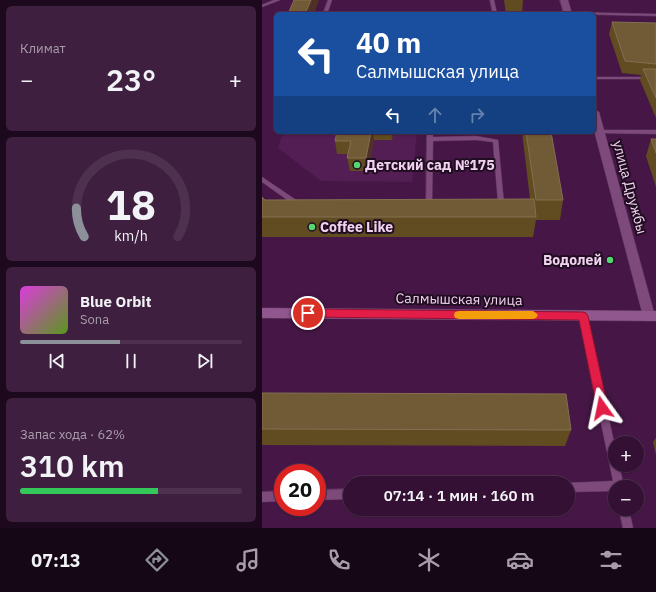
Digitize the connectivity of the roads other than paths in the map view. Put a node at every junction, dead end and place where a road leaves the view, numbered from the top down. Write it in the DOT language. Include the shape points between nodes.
graph roads {
  1 [pos="278,0"];
  2 [pos="330,0"];
  3 [pos="492,0"];
  4 [pos="564,0"];
  5 [pos="262,6"];
  6 [pos="326,12"];
  7 [pos="495,12"];
  8 [pos="567,12"];
  9 [pos="596,14"];
  10 [pos="656,15"];
  11 [pos="596,78"];
  12 [pos="656,78"];
  13 [pos="596,119"];
  14 [pos="600,132"];
  15 [pos="656,132"];
  16 [pos="430,135"];
  17 [pos="262,179"];
  18 [pos="303,202"];
  19 [pos="421,203"];
  20 [pos="429,203"];
  21 [pos="436,203"];
  22 [pos="494,204"];
  23 [pos="262,313"];
  24 [pos="583,316"];
  25 [pos="652,316"];
  26 [pos="618,480"];
  27 [pos="608,486"];
  28 [pos="575,487"];
  29 [pos="343,494"];
  30 [pos="326,495"];
  31 [pos="274,496"];
  32 [pos="262,497"];
  33 [pos="625,516"];
  34 [pos="628,528"];
  1 -- 5 [label="lane"];
  2 -- 6 [label="lane"];
  3 -- 7 [label="lane"];
  4 -- 8 [label="street"];
  9 -- 10 [label="lane"];
  11 -- 12 [label="lane"];
  13 -- 14 [label="street, улица Дружбы"];
  14 -- 15 [label="lane"];
  14 -- 25 [label="street, улица Дружбы"];
  16 -- 20 [label="lane"];
  16 -- 22 [label="lane" via="496,141 501,204"];
  17 -- 18 [label="lane" via="295,202"];
  19 -- 20 [label="lane"];
  20 -- 21 [label="lane"];
  23 -- 24 [label="main road, Салмышская улица"];
  24 -- 25 [label="main road, Салмышская улица"];
  24 -- 26 [label="lane"];
  27 -- 28 [label="lane"];
  29 -- 30 [label="lane"];
  31 -- 32 [label="lane"];
  33 -- 34 [label="lane"];
}
